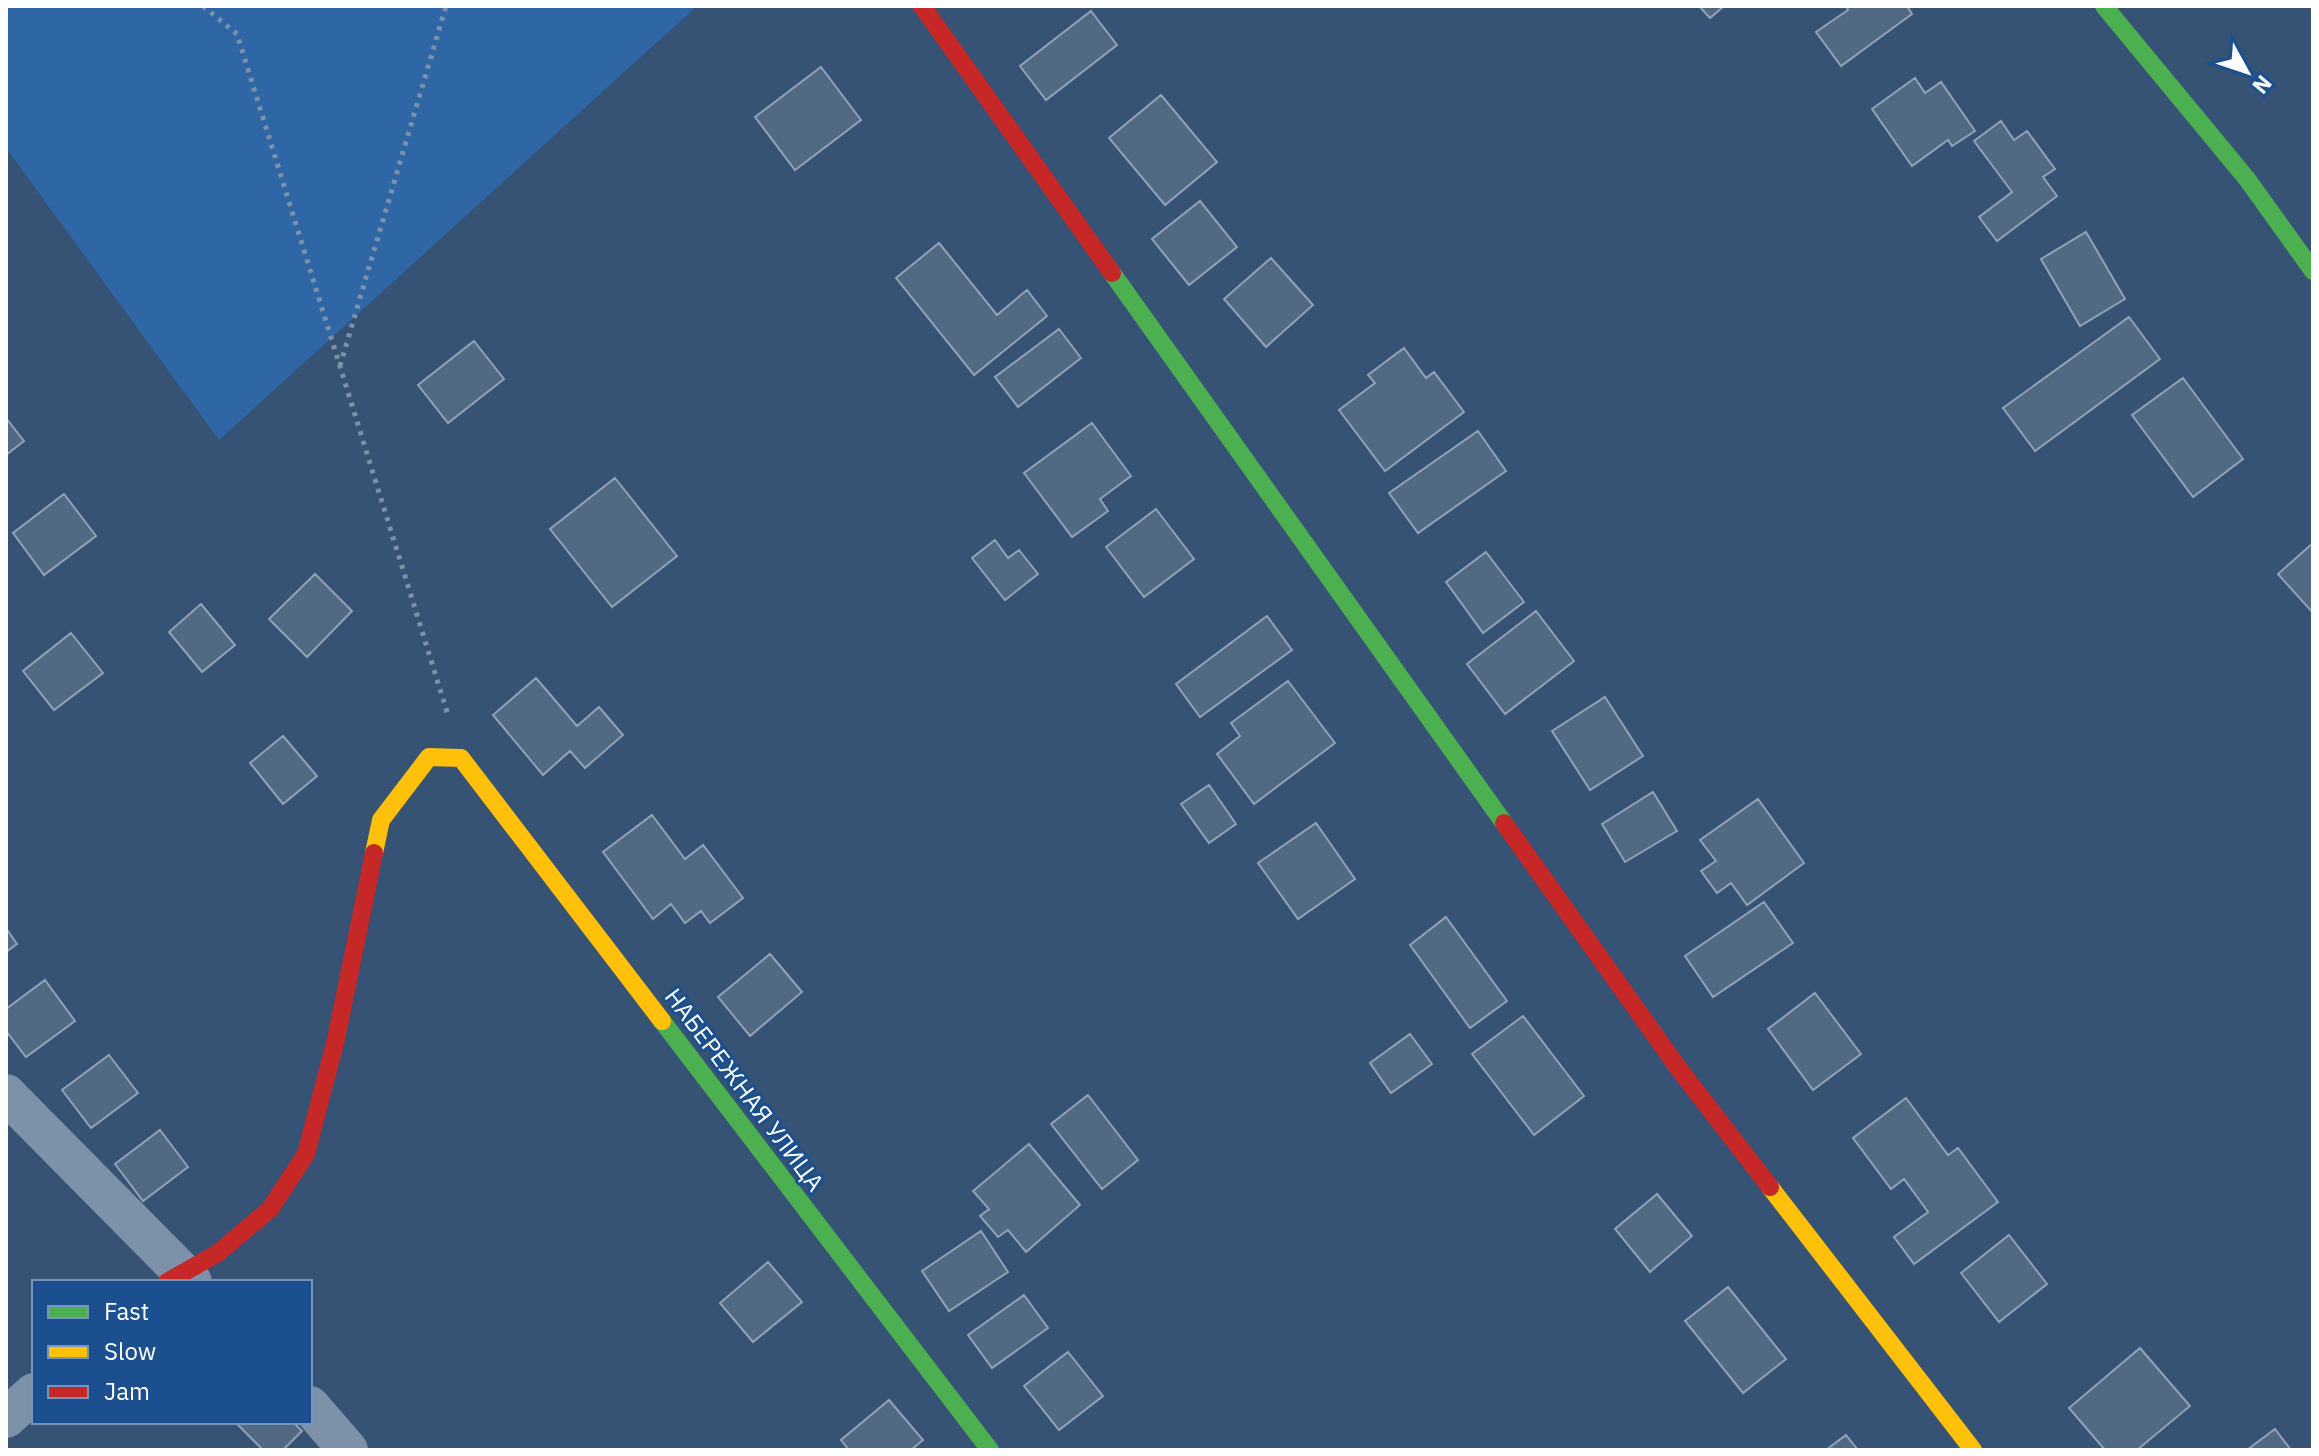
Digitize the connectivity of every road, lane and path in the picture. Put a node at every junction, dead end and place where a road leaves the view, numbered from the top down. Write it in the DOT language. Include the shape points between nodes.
graph roads {
  1 [pos="203,6"];
  2 [pos="446,6"];
  3 [pos="922,6"];
  4 [pos="2104,6"];
  5 [pos="2313,271"];
  6 [pos="340,367"];
  7 [pos="461,758"];
  8 [pos="6,1094"];
  9 [pos="181,1279"];
  10 [pos="32,1395"];
  11 [pos="312,1408"];
  12 [pos="6,1418"];
  13 [pos="348,1450"];
  14 [pos="990,1450"];
  15 [pos="1973,1450"];
  1 -- 6 [label="path" via="237,34"];
  2 -- 6 [label="path"];
  3 -- 15 [label="street" via="1679,1069"];
  4 -- 5 [label="street" via="2247,179"];
  6 -- 7 [label="path"];
  7 -- 9 [label="street" via="429,757 381,820 336,1039 306,1154 270,1209"];
  7 -- 14 [label="street, НАБЕРЕЖНАЯ УЛИЦА"];
  8 -- 9 [label="street"];
  10 -- 12 [label="street"];
  11 -- 13 [label="street"];
}
